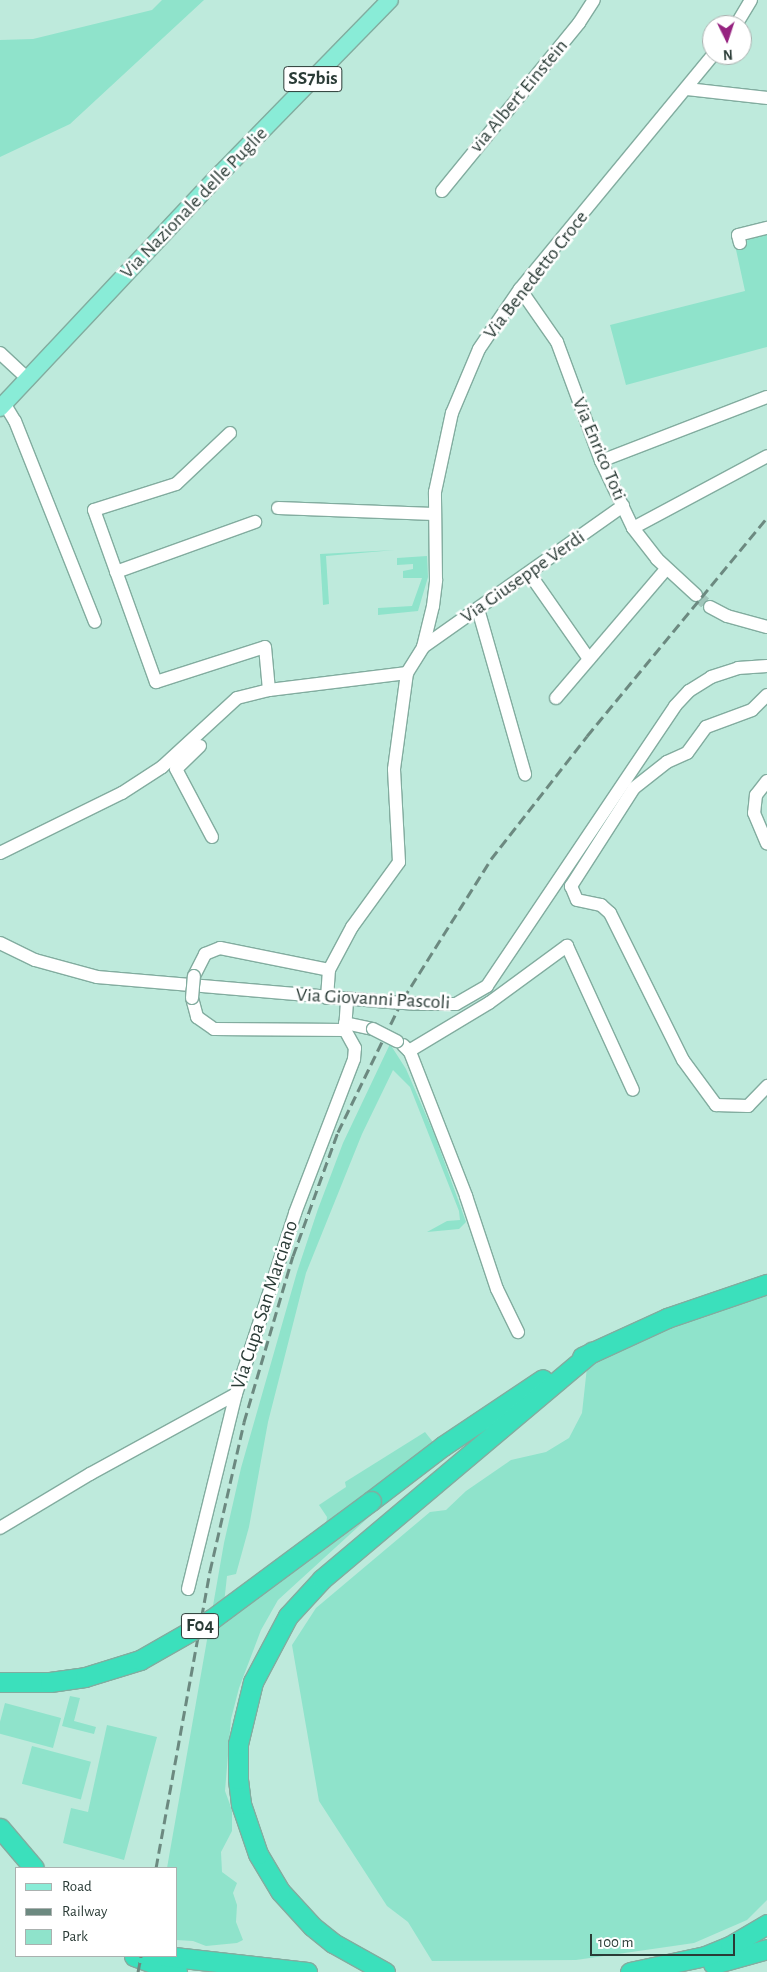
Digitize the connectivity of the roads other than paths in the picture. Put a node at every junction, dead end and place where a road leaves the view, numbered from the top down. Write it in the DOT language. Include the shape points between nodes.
graph roads {
  1 [pos="390,0"];
  2 [pos="594,0"];
  3 [pos="751,0"];
  4 [pos="742,15"];
  5 [pos="705,65"];
  6 [pos="686,89"];
  7 [pos="767,98"];
  8 [pos="442,190"];
  9 [pos="767,228"];
  10 [pos="740,243"];
  11 [pos="520,289"];
  12 [pos="0,353"];
  13 [pos="27,378"];
  14 [pos="767,397"];
  15 [pos="2,405"];
  16 [pos="230,433"];
  17 [pos="767,456"];
  18 [pos="601,461"];
  19 [pos="623,506"];
  20 [pos="278,508"];
  21 [pos="434,514"];
  22 [pos="255,522"];
  23 [pos="633,528"];
  24 [pos="666,569"];
  25 [pos="116,572"];
  26 [pos="529,573"];
  27 [pos="696,596"];
  28 [pos="710,607"];
  29 [pos="478,609"];
  30 [pos="95,622"];
  31 [pos="767,627"];
  32 [pos="424,647"];
  33 [pos="589,659"];
  34 [pos="767,666"];
  35 [pos="407,673"];
  36 [pos="269,690"];
  37 [pos="767,696"];
  38 [pos="556,698"];
  39 [pos="224,712"];
  40 [pos="525,774"];
  41 [pos="767,781"];
  42 [pos="212,837"];
  43 [pos="767,843"];
  44 [pos="0,853"];
  45 [pos="0,943"];
  46 [pos="329,970"];
  47 [pos="328,998"];
  48 [pos="347,1000"];
  49 [pos="345,1026"];
  50 [pos="409,1051"];
  51 [pos="767,1086"];
  52 [pos="633,1090"];
  53 [pos="767,1284"];
  54 [pos="518,1332"];
  55 [pos="592,1352"];
  56 [pos="236,1394"];
  57 [pos="0,1528"];
  58 [pos="188,1589"];
  59 [pos="0,1682"];
  60 [pos="0,1828"];
  61 [pos="33,1867"];
  62 [pos="767,1924"];
  63 [pos="767,1949"];
  64 [pos="137,1957"];
  65 [pos="174,1957"];
  66 [pos="177,1972"];
  67 [pos="307,1972"];
  68 [pos="385,1972"];
  69 [pos="630,1972"];
  70 [pos="678,1972"];
  1 -- 13 [label="main road, Via Nazionale delle Puglie / SS7bis"];
  2 -- 8 [label="street, via Albert Einstein" via="580,23"];
  3 -- 4 [label="street"];
  5 -- 6 [label="street, Via Benedetto Croce"];
  6 -- 7 [label="street"];
  6 -- 11 [label="street, Via Benedetto Croce"];
  9 -- 10 [label="street" via="738,235"];
  11 -- 18 [label="street, Via Enrico Toti" via="557,342"];
  11 -- 21 [label="street, Via Benedetto Croce" via="479,349 452,413 441,453"];
  12 -- 13 [label="street"];
  13 -- 15 [label="main road, Via Nazionale delle Puglie / SS7bis"];
  14 -- 18 [label="street"];
  15 -- 30 [label="street" via="15,421"];
  16 -- 25 [label="street" via="176,484 94,510"];
  17 -- 23 [label="street"];
  18 -- 19 [label="street, Via Enrico Toti"];
  19 -- 23 [label="street, Via Enrico Toti"];
  19 -- 26 [label="street, Via Giuseppe Verdi"];
  20 -- 21 [label="street"];
  21 -- 32 [label="street, Via Benedetto Croce" via="436,580"];
  22 -- 25 [label="street"];
  23 -- 24 [label="street, Via Enrico Toti"];
  24 -- 27 [label="street, Via Enrico Toti"];
  24 -- 33 [label="street"];
  25 -- 36 [label="street" via="156,682 265,647"];
  26 -- 29 [label="street, Via Giuseppe Verdi"];
  26 -- 33 [label="street"];
  28 -- 31 [label="street" via="727,616"];
  29 -- 32 [label="street, Via Giuseppe Verdi"];
  29 -- 40 [label="street"];
  32 -- 35 [label="street, Via Benedetto Croce"];
  33 -- 38 [label="street"];
  34 -- 48 [label="street, Via Giovanni Pascoli, bridge" via="738,668 711,677 689,691 675,706 487,986 456,1004"];
  35 -- 36 [label="street"];
  35 -- 46 [label="street, Via Benedetto Croce" via="394,769 399,862 352,927"];
  36 -- 39 [label="street" via="237,698"];
  37 -- 51 [label="street" via="752,710 706,728 687,753 667,762 634,788 571,886 577,900 601,905 610,913 683,1060 716,1105 748,1106"];
  39 -- 42 [label="street" via="211,735 176,769"];
  39 -- 44 [label="street" via="162,767 122,793"];
  41 -- 43 [label="street" via="756,795 754,813"];
  45 -- 47 [label="street, Via Giovanni Pascoli" via="35,960 96,978"];
  46 -- 47 [label="street, Via Benedetto Croce"];
  46 -- 49 [label="street, bridge" via="220,948 205,954 194,976 192,998 196,1017 214,1029"];
  47 -- 48 [label="street, Via Giovanni Pascoli"];
  48 -- 49 [label="street"];
  49 -- 50 [label="street, bridge" via="373,1030 397,1041"];
  49 -- 56 [label="street, Via Cupa San Marciano" via="355,1048 354,1059 295,1213"];
  50 -- 52 [label="street" via="489,1003 567,946"];
  50 -- 54 [label="street" via="466,1196 497,1289"];
  53 -- 55 [label="highway" via="667,1318"];
  55 -- 59 [label="highway, F04, bridge" via="508,1401 239,1600 162,1649 140,1660 85,1677 50,1682"];
  55 -- 68 [label="highway" via="322,1579 288,1616 253,1682 238,1744 238,1779 241,1804 258,1854 280,1892 312,1926 333,1943"];
  56 -- 57 [label="street" via="90,1474"];
  56 -- 58 [label="street, Via Cupa San Marciano"];
  60 -- 61 [label="highway"];
  62 -- 69 [label="highway" via="730,1946 705,1956"];
  63 -- 70 [label="highway"];
  64 -- 66 [label="highway"];
  65 -- 67 [label="highway"];
}
